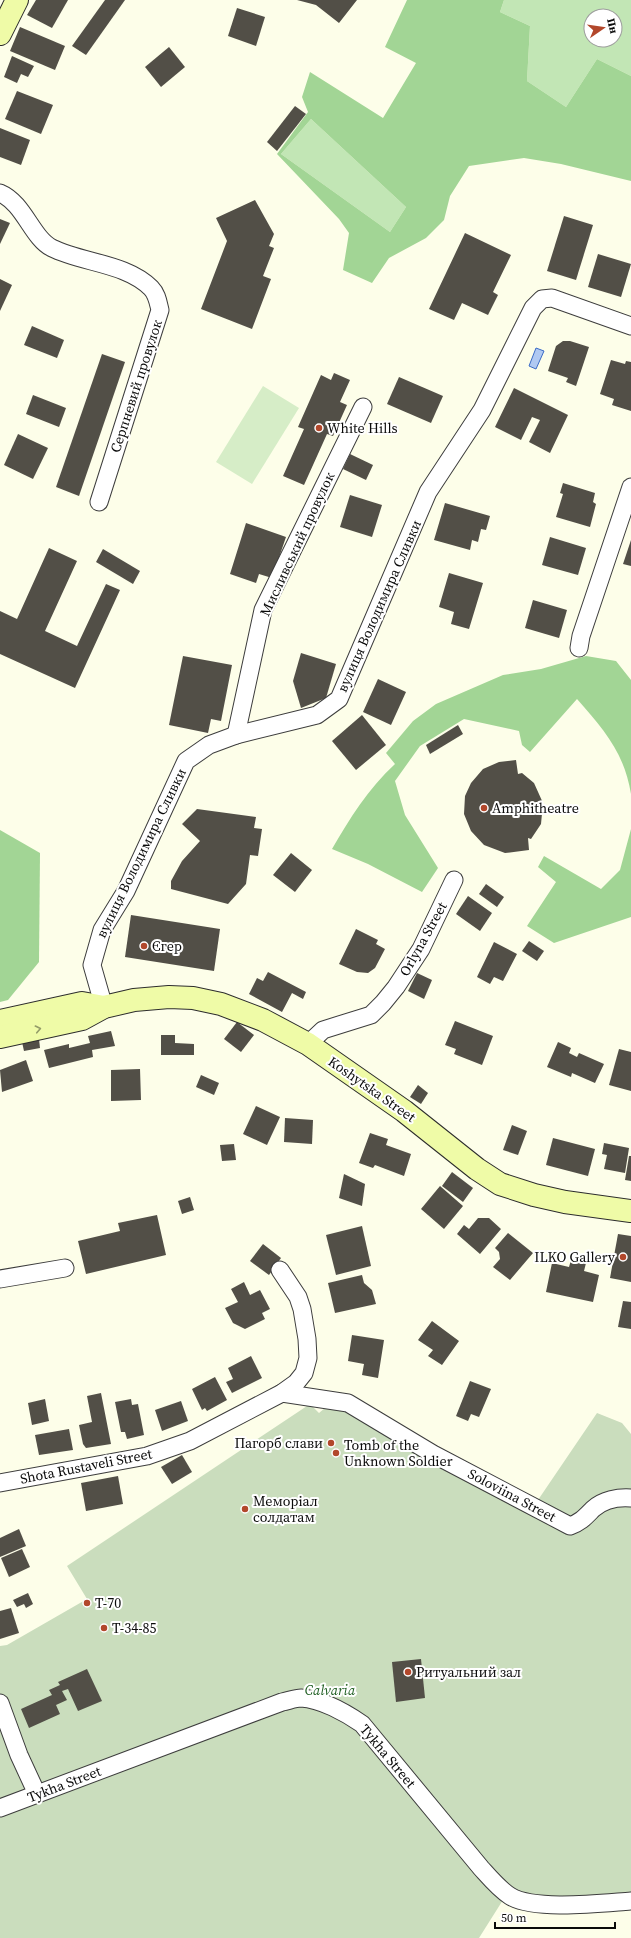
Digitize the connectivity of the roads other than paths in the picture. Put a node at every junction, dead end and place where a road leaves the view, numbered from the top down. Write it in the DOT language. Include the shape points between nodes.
graph roads {
  1 [pos="17,0"];
  2 [pos="0,34"];
  3 [pos="0,193"];
  4 [pos="631,326"];
  5 [pos="363,406"];
  6 [pos="631,487"];
  7 [pos="99,502"];
  8 [pos="579,648"];
  9 [pos="236,735"];
  10 [pos="454,880"];
  11 [pos="104,1007"];
  12 [pos="0,1021"];
  13 [pos="0,1037"];
  14 [pos="308,1044"];
  15 [pos="631,1211"];
  16 [pos="65,1268"];
  17 [pos="280,1270"];
  18 [pos="0,1279"];
  19 [pos="282,1393"];
  20 [pos="0,1483"];
  21 [pos="631,1498"];
  22 [pos="0,1703"];
  23 [pos="37,1794"];
  24 [pos="0,1808"];
  25 [pos="631,1901"];
  1 -- 2 [label="street"];
  3 -- 7 [label="street, Серпневий провулок" via="6,195 26,216 49,246 64,254 110,266 138,279 151,288 157,297 160,310"];
  4 -- 9 [label="street, вулиця Володимира Сливки" via="552,298 542,299 534,308 482,410 428,492 338,699 317,715"];
  5 -- 9 [label="street, Мисливський провулок" via="263,610"];
  6 -- 8 [label="street"];
  9 -- 11 [label="street, вулиця Володимира Сливки" via="209,745 186,760 126,891 102,930 92,965"];
  10 -- 14 [label="street, Orlyna Street" via="421,949 383,1003 371,1014 323,1030"];
  11 -- 12 [label="street, Koshytska Street" via="82,1003"];
  13 -- 11 [label="street, Koshytska Street, one-way" via="82,1019"];
  11 -- 14 [label="street, Koshytska Street" via="134,1000 193,998 221,1004 263,1020"];
  14 -- 15 [label="street, Koshytska Street" via="404,1111 500,1184 565,1202"];
  16 -- 18 [label="street"];
  17 -- 19 [label="street, Shota Rustaveli Street" via="302,1309 308,1358 304,1373 296,1383"];
  19 -- 20 [label="street, Shota Rustaveli Street" via="190,1441 147,1456"];
  19 -- 21 [label="street, Soloviina Street" via="348,1403 433,1454 570,1526 581,1522 594,1508 605,1502"];
  22 -- 23 [label="street"];
  23 -- 24 [label="street, Tykha Street"];
  23 -- 25 [label="street, Tykha Street" via="282,1702 301,1698 329,1705 347,1713 362,1724 485,1873 510,1896 539,1904"];
}
